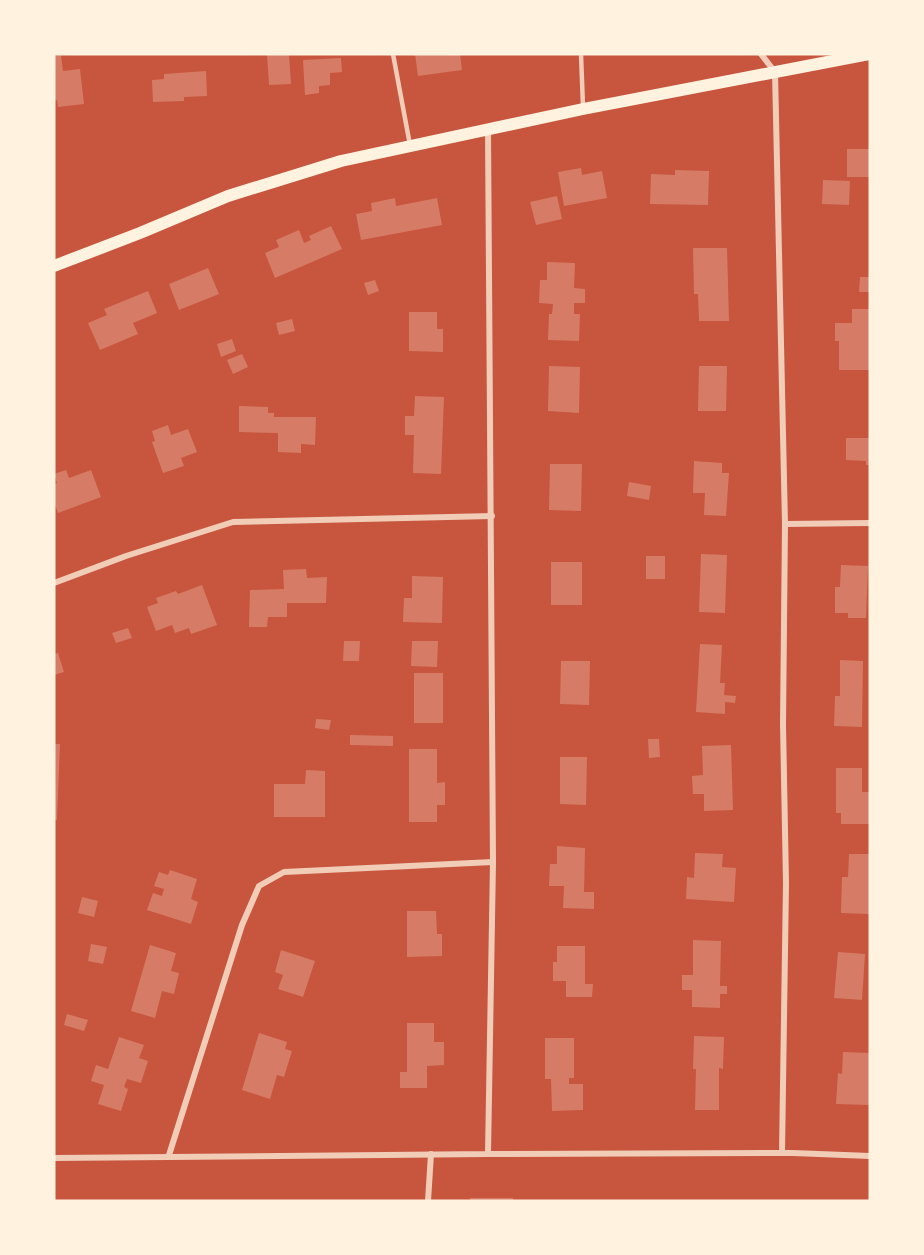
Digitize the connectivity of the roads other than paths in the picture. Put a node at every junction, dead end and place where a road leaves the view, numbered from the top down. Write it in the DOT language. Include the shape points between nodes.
graph roads {
  1 [pos="393,54"];
  2 [pos="581,54"];
  3 [pos="761,54"];
  4 [pos="869,54"];
  5 [pos="774,72"];
  6 [pos="583,110"];
  7 [pos="488,129"];
  8 [pos="410,145"];
  9 [pos="54,266"];
  10 [pos="492,516"];
  11 [pos="870,523"];
  12 [pos="785,524"];
  13 [pos="54,583"];
  14 [pos="493,862"];
  15 [pos="782,1153"];
  16 [pos="431,1154"];
  17 [pos="488,1154"];
  18 [pos="169,1155"];
  19 [pos="870,1156"];
  20 [pos="54,1158"];
  21 [pos="428,1201"];
  1 -- 8 [label="lane"];
  2 -- 6 [label="lane"];
  3 -- 5 [label="street"];
  4 -- 5 [label="main road"];
  5 -- 6 [label="main road"];
  5 -- 12 [label="street"];
  6 -- 7 [label="main road"];
  7 -- 8 [label="main road"];
  7 -- 10 [label="street"];
  8 -- 9 [label="main road" via="265,183"];
  10 -- 13 [label="street" via="233,522"];
  10 -- 14 [label="street"];
  11 -- 12 [label="street"];
  12 -- 15 [label="street"];
  14 -- 17 [label="street"];
  14 -- 18 [label="street" via="284,872 259,886 242,925"];
  15 -- 17 [label="street"];
  15 -- 19 [label="street"];
  16 -- 17 [label="street"];
  16 -- 18 [label="street"];
  16 -- 21 [label="street"];
  18 -- 20 [label="street"];
}
